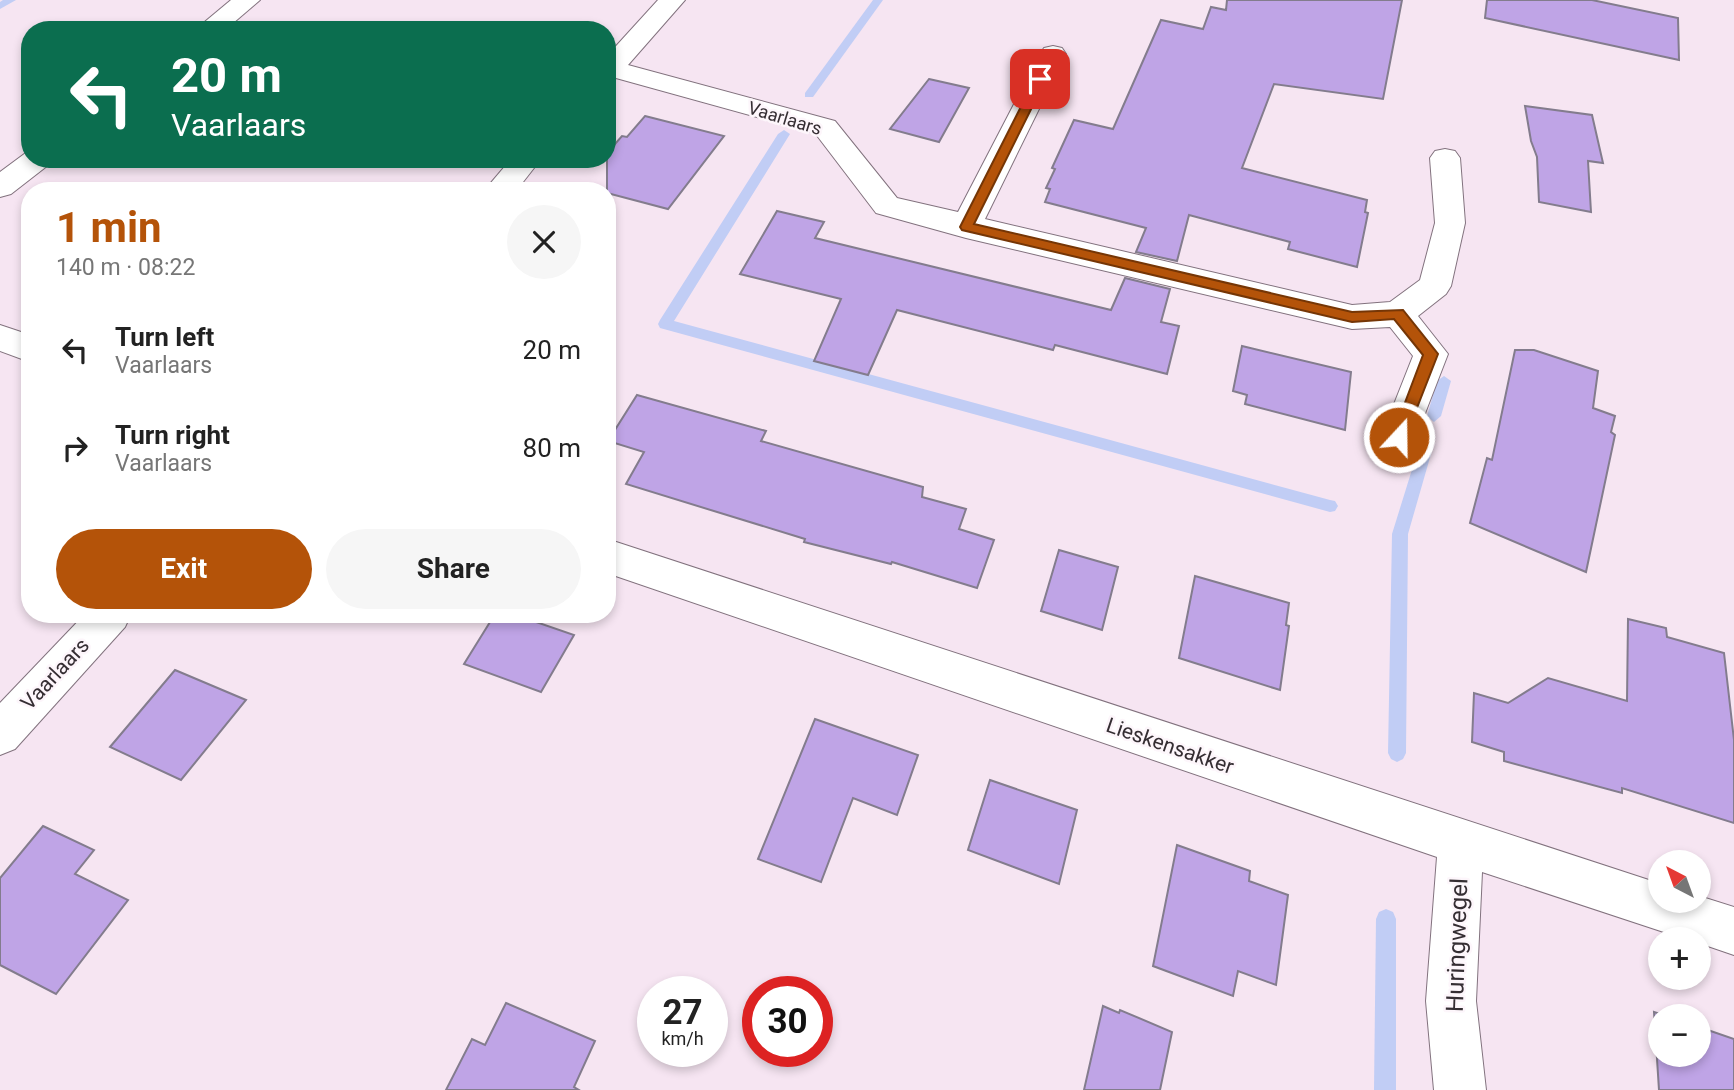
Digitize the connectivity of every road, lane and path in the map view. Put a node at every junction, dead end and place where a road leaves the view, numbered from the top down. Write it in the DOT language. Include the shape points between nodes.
graph roads {
  1 [pos="247,0"];
  2 [pos="672,0"];
  3 [pos="220,21"];
  4 [pos="1053,54"];
  5 [pos="616,62"];
  6 [pos="616,72"];
  7 [pos="1445,158"];
  8 [pos="25,168"];
  9 [pos="519,168"];
  10 [pos="507,182"];
  11 [pos="0,187"];
  12 [pos="966,227"];
  13 [pos="1398,314"];
  14 [pos="0,337"];
  15 [pos="21,345"];
  16 [pos="1399,437"];
  17 [pos="616,559"];
  18 [pos="103,623"];
  19 [pos="0,734"];
  20 [pos="1461,842"];
  21 [pos="1734,931"];
  22 [pos="1460,1090"];
  1 -- 3 [label="street"];
  2 -- 5 [label="street, Vaarlaars"];
  4 -- 12 [label="street"];
  6 -- 12 [label="street, Vaarlaars" via="825,127 887,206"];
  7 -- 13 [label="street" via="1450,223 1436,286"];
  8 -- 11 [label="street"];
  9 -- 10 [label="street"];
  12 -- 13 [label="street, Vaarlaars" via="1352,317"];
  13 -- 16 [label="street" via="1431,354"];
  14 -- 15 [label="street"];
  17 -- 20 [label="street, Lieskensakker"];
  18 -- 19 [label="street, Vaarlaars"];
  20 -- 21 [label="street, Lieskensakker"];
  20 -- 22 [label="street, Huringwegel" via="1451,1001"];
}
